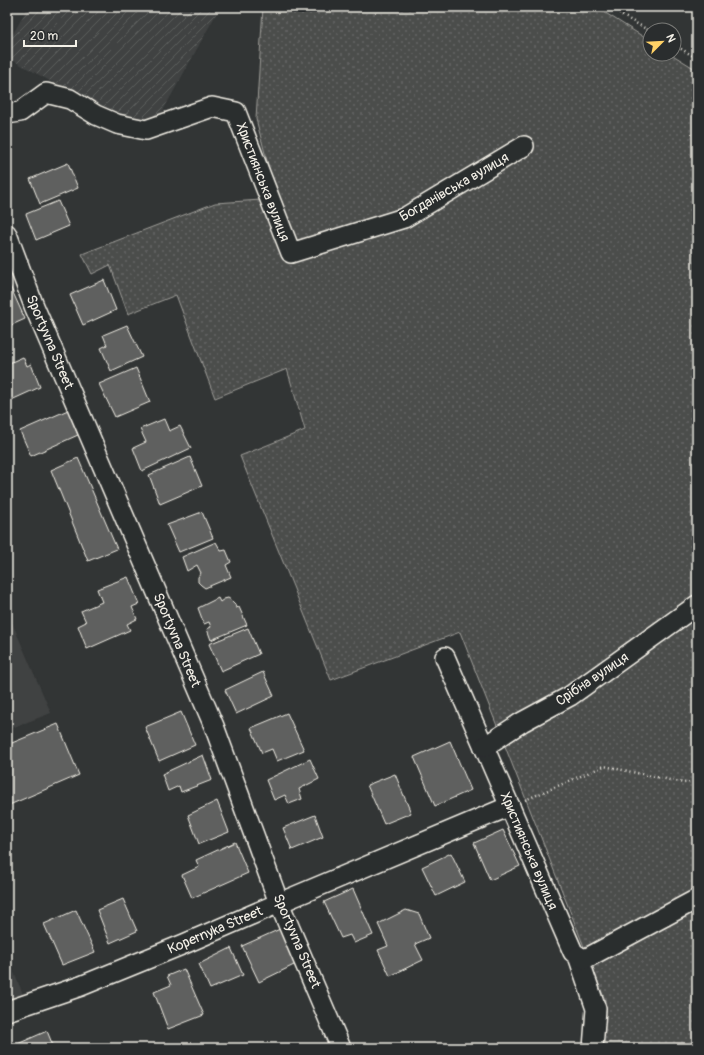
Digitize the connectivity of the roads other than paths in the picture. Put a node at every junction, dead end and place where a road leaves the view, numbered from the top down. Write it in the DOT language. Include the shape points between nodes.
graph roads {
  1 [pos="7,114"];
  2 [pos="524,146"];
  3 [pos="7,234"];
  4 [pos="291,252"];
  5 [pos="697,605"];
  6 [pos="445,657"];
  7 [pos="484,747"];
  8 [pos="510,806"];
  9 [pos="697,899"];
  10 [pos="280,902"];
  11 [pos="578,956"];
  12 [pos="7,1011"];
  13 [pos="341,1048"];
  14 [pos="593,1048"];
  1 -- 4 [label="street, Християнська вулиця" via="20,112 46,93 70,100 117,124 146,130 212,107 236,112"];
  2 -- 4 [label="street, Богданівська вулиця" via="404,218"];
  3 -- 10 [label="street, Sportyvna Street" via="34,306 214,726"];
  5 -- 7 [label="street, Срібна вулиця" via="570,696 522,722"];
  6 -- 7 [label="street, Християнська вулиця"];
  7 -- 8 [label="street, Християнська вулиця"];
  8 -- 10 [label="street, Kopernyka Street"];
  8 -- 11 [label="street, Християнська вулиця" via="573,952"];
  9 -- 11 [label="street" via="585,958"];
  10 -- 12 [label="street, Kopernyka Street" via="81,986"];
  10 -- 13 [label="street, Sportyvna Street"];
  11 -- 14 [label="street, Християнська вулиця" via="596,1009"];
}
